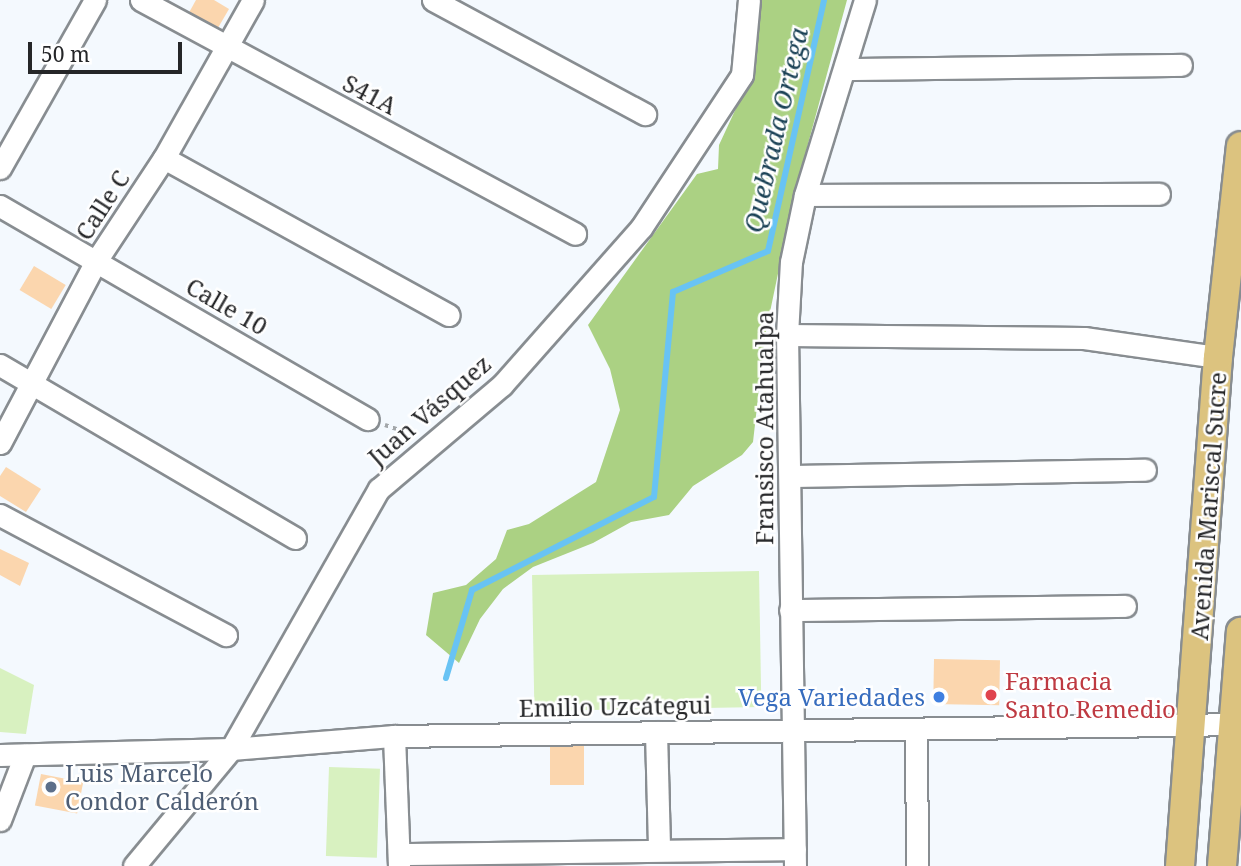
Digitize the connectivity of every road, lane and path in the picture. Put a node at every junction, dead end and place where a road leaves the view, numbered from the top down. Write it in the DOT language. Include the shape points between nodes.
graph roads {
  1 [pos="95,0"];
  2 [pos="141,0"];
  3 [pos="253,0"];
  4 [pos="433,0"];
  5 [pos="749,0"];
  6 [pos="865,0"];
  7 [pos="227,46"];
  8 [pos="1181,65"];
  9 [pos="846,69"];
  10 [pos="645,114"];
  11 [pos="1241,146"];
  12 [pos="164,158"];
  13 [pos="0,168"];
  14 [pos="1159,194"];
  15 [pos="805,195"];
  16 [pos="0,206"];
  17 [pos="1237,208"];
  18 [pos="575,234"];
  19 [pos="96,261"];
  20 [pos="448,315"];
  21 [pos="787,335"];
  22 [pos="1219,357"];
  23 [pos="0,365"];
  24 [pos="31,384"];
  25 [pos="368,419"];
  26 [pos="433,442"];
  27 [pos="0,443"];
  28 [pos="1144,470"];
  29 [pos="790,476"];
  30 [pos="0,515"];
  31 [pos="295,538"];
  32 [pos="1125,606"];
  33 [pos="790,610"];
  34 [pos="1241,632"];
  35 [pos="226,635"];
  36 [pos="1192,723"];
  37 [pos="1237,724"];
  38 [pos="916,729"];
  39 [pos="792,730"];
  40 [pos="656,732"];
  41 [pos="394,736"];
  42 [pos="232,748"];
  43 [pos="0,755"];
  44 [pos="25,755"];
  45 [pos="0,820"];
  46 [pos="659,850"];
  47 [pos="795,857"];
  48 [pos="399,860"];
  49 [pos="134,866"];
  50 [pos="917,866"];
  51 [pos="1180,866"];
  52 [pos="1222,866"];
  1 -- 13 [label="street"];
  2 -- 7 [label="street, S41A"];
  3 -- 7 [label="street, Calle C"];
  4 -- 10 [label="street"];
  5 -- 26 [label="street, Juan Vásquez" via="742,75 641,228 502,384"];
  6 -- 9 [label="street, Fransisco Atahualpa"];
  7 -- 12 [label="street, Calle C"];
  7 -- 18 [label="street, S41A"];
  8 -- 9 [label="street"];
  9 -- 15 [label="street, Fransisco Atahualpa"];
  11 -- 17 [label="main road, Avenida Mariscal Sucre"];
  12 -- 19 [label="street, Calle C"];
  12 -- 20 [label="street"];
  14 -- 15 [label="street"];
  15 -- 21 [label="street, Fransisco Atahualpa" via="791,262"];
  16 -- 19 [label="street, Calle 10"];
  17 -- 22 [label="main road, Avenida Mariscal Sucre"];
  19 -- 24 [label="street, Calle C"];
  19 -- 25 [label="street, Calle 10"];
  21 -- 22 [label="street" via="1084,338"];
  21 -- 29 [label="street, Fransisco Atahualpa"];
  22 -- 36 [label="main road, Avenida Mariscal Sucre"];
  23 -- 24 [label="street"];
  24 -- 27 [label="street, Calle C"];
  24 -- 31 [label="street"];
  25 -- 26 [label="path"];
  26 -- 42 [label="street, Juan Vásquez" via="379,489"];
  28 -- 29 [label="street"];
  29 -- 33 [label="street, Fransisco Atahualpa"];
  30 -- 35 [label="street"];
  32 -- 33 [label="street"];
  33 -- 39 [label="street, Fransisco Atahualpa"];
  34 -- 37 [label="main road, Avenida Mariscal Sucre"];
  36 -- 37 [label="street, Emilio Uzcátegui"];
  36 -- 38 [label="street, Emilio Uzcátegui"];
  36 -- 51 [label="main road, Avenida Mariscal Sucre"];
  37 -- 52 [label="main road, Avenida Mariscal Sucre"];
  38 -- 39 [label="street, Emilio Uzcátegui"];
  38 -- 50 [label="street"];
  39 -- 40 [label="street, Emilio Uzcátegui"];
  39 -- 47 [label="street, Fransisco Atahualpa"];
  40 -- 41 [label="street, Emilio Uzcátegui"];
  40 -- 46 [label="street"];
  41 -- 42 [label="street, Emilio Uzcátegui"];
  41 -- 48 [label="street"];
  42 -- 44 [label="street, Emilio Uzcátegui"];
  42 -- 49 [label="street, Juan Vásquez"];
  43 -- 44 [label="street, Emilio Uzcátegui"];
  44 -- 45 [label="street"];
  46 -- 47 [label="street"];
  46 -- 48 [label="street"];
}
